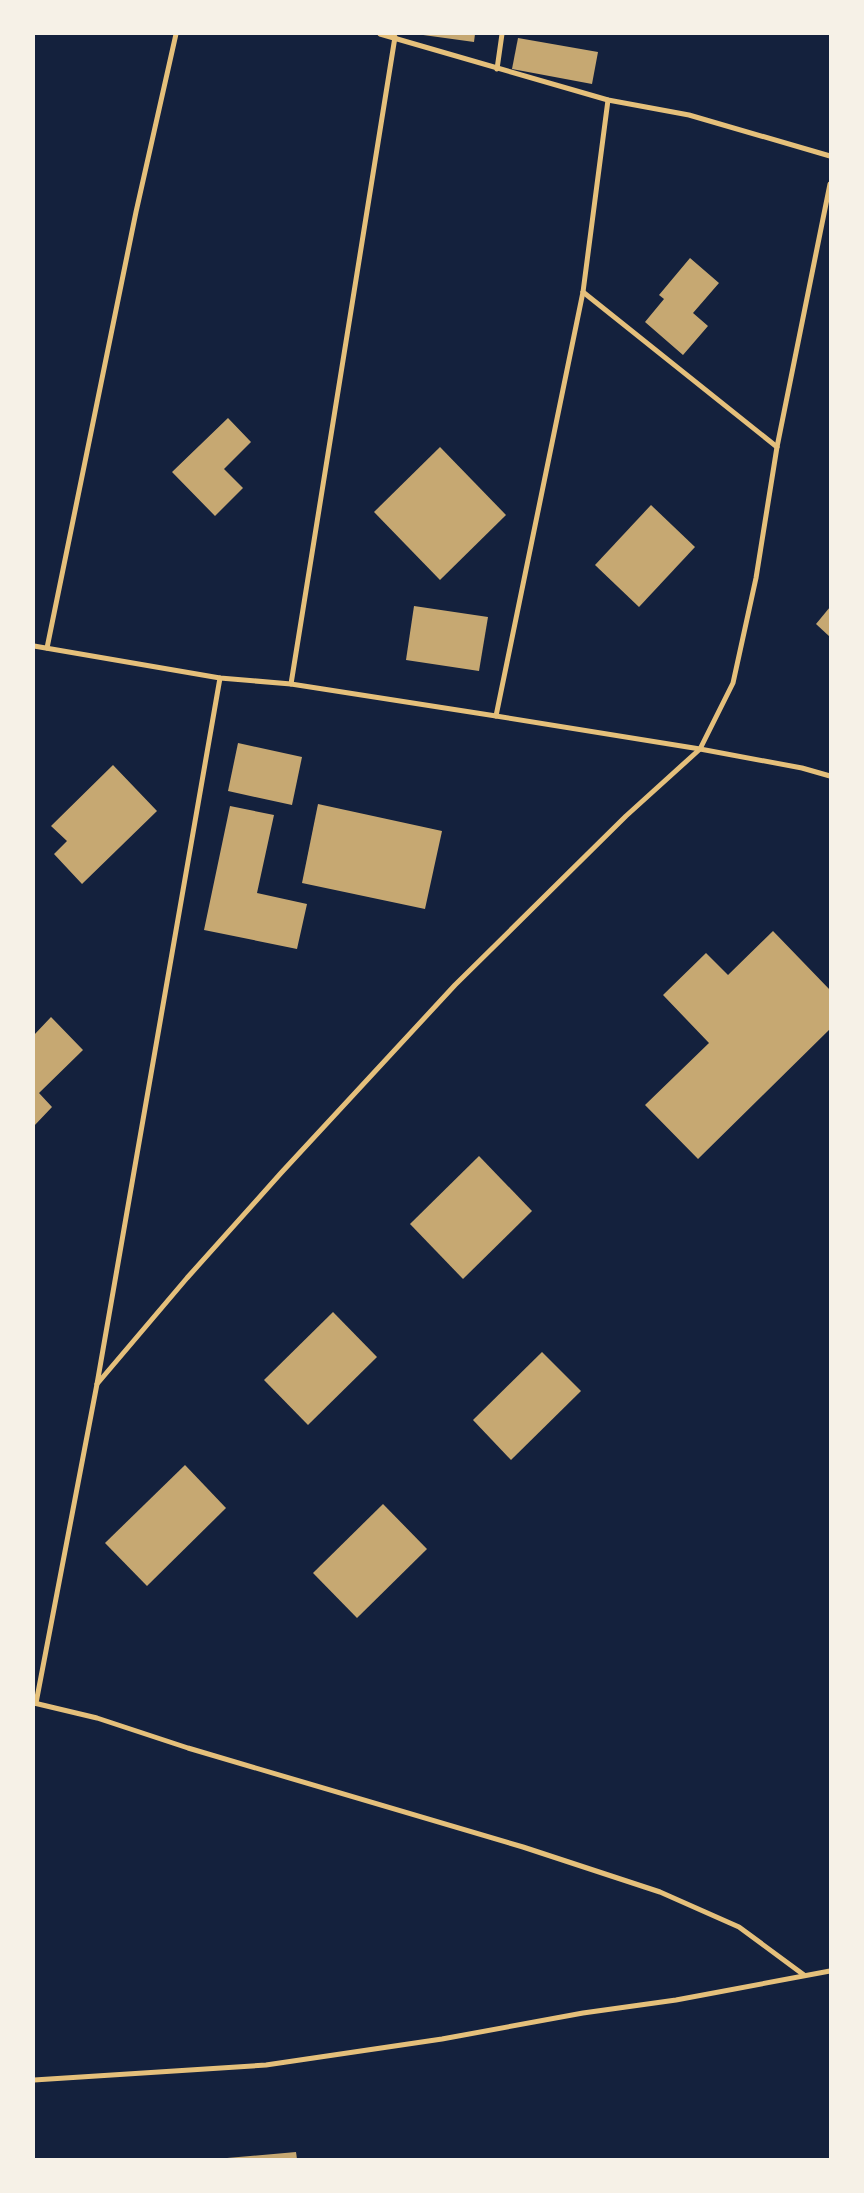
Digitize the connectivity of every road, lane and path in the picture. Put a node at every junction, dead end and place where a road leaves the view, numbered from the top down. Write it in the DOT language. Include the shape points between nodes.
graph roads {
  1 [pos="176,34"];
  2 [pos="380,34"];
  3 [pos="502,34"];
  4 [pos="396,37"];
  5 [pos="497,69"];
  6 [pos="608,100"];
  7 [pos="830,156"];
  8 [pos="830,184"];
  9 [pos="582,292"];
  10 [pos="777,447"];
  11 [pos="34,646"];
  12 [pos="47,648"];
  13 [pos="220,678"];
  14 [pos="292,684"];
  15 [pos="496,716"];
  16 [pos="700,749"];
  17 [pos="830,776"];
  18 [pos="97,1384"];
  19 [pos="35,1703"];
  20 [pos="830,1971"];
  21 [pos="804,1975"];
  22 [pos="34,2080"];
  1 -- 12 [label="street" via="136,212"];
  2 -- 4 [label="street"];
  3 -- 5 [label="street"];
  4 -- 5 [label="street"];
  4 -- 14 [label="street"];
  5 -- 6 [label="street"];
  6 -- 7 [label="street" via="689,115"];
  6 -- 9 [label="street"];
  8 -- 10 [label="street"];
  9 -- 10 [label="street"];
  9 -- 15 [label="street"];
  10 -- 16 [label="street" via="756,578 733,684"];
  11 -- 12 [label="street"];
  12 -- 13 [label="street"];
  13 -- 14 [label="street"];
  13 -- 18 [label="street"];
  14 -- 15 [label="street"];
  15 -- 16 [label="street"];
  16 -- 17 [label="street"];
  16 -- 18 [label="street" via="626,816 455,986 262,1194"];
  18 -- 19 [label="street"];
  19 -- 21 [label="street" via="97,1718 523,1847 660,1892 739,1927"];
  20 -- 21 [label="street"];
  21 -- 22 [label="street" via="442,2039 266,2064"];
}
